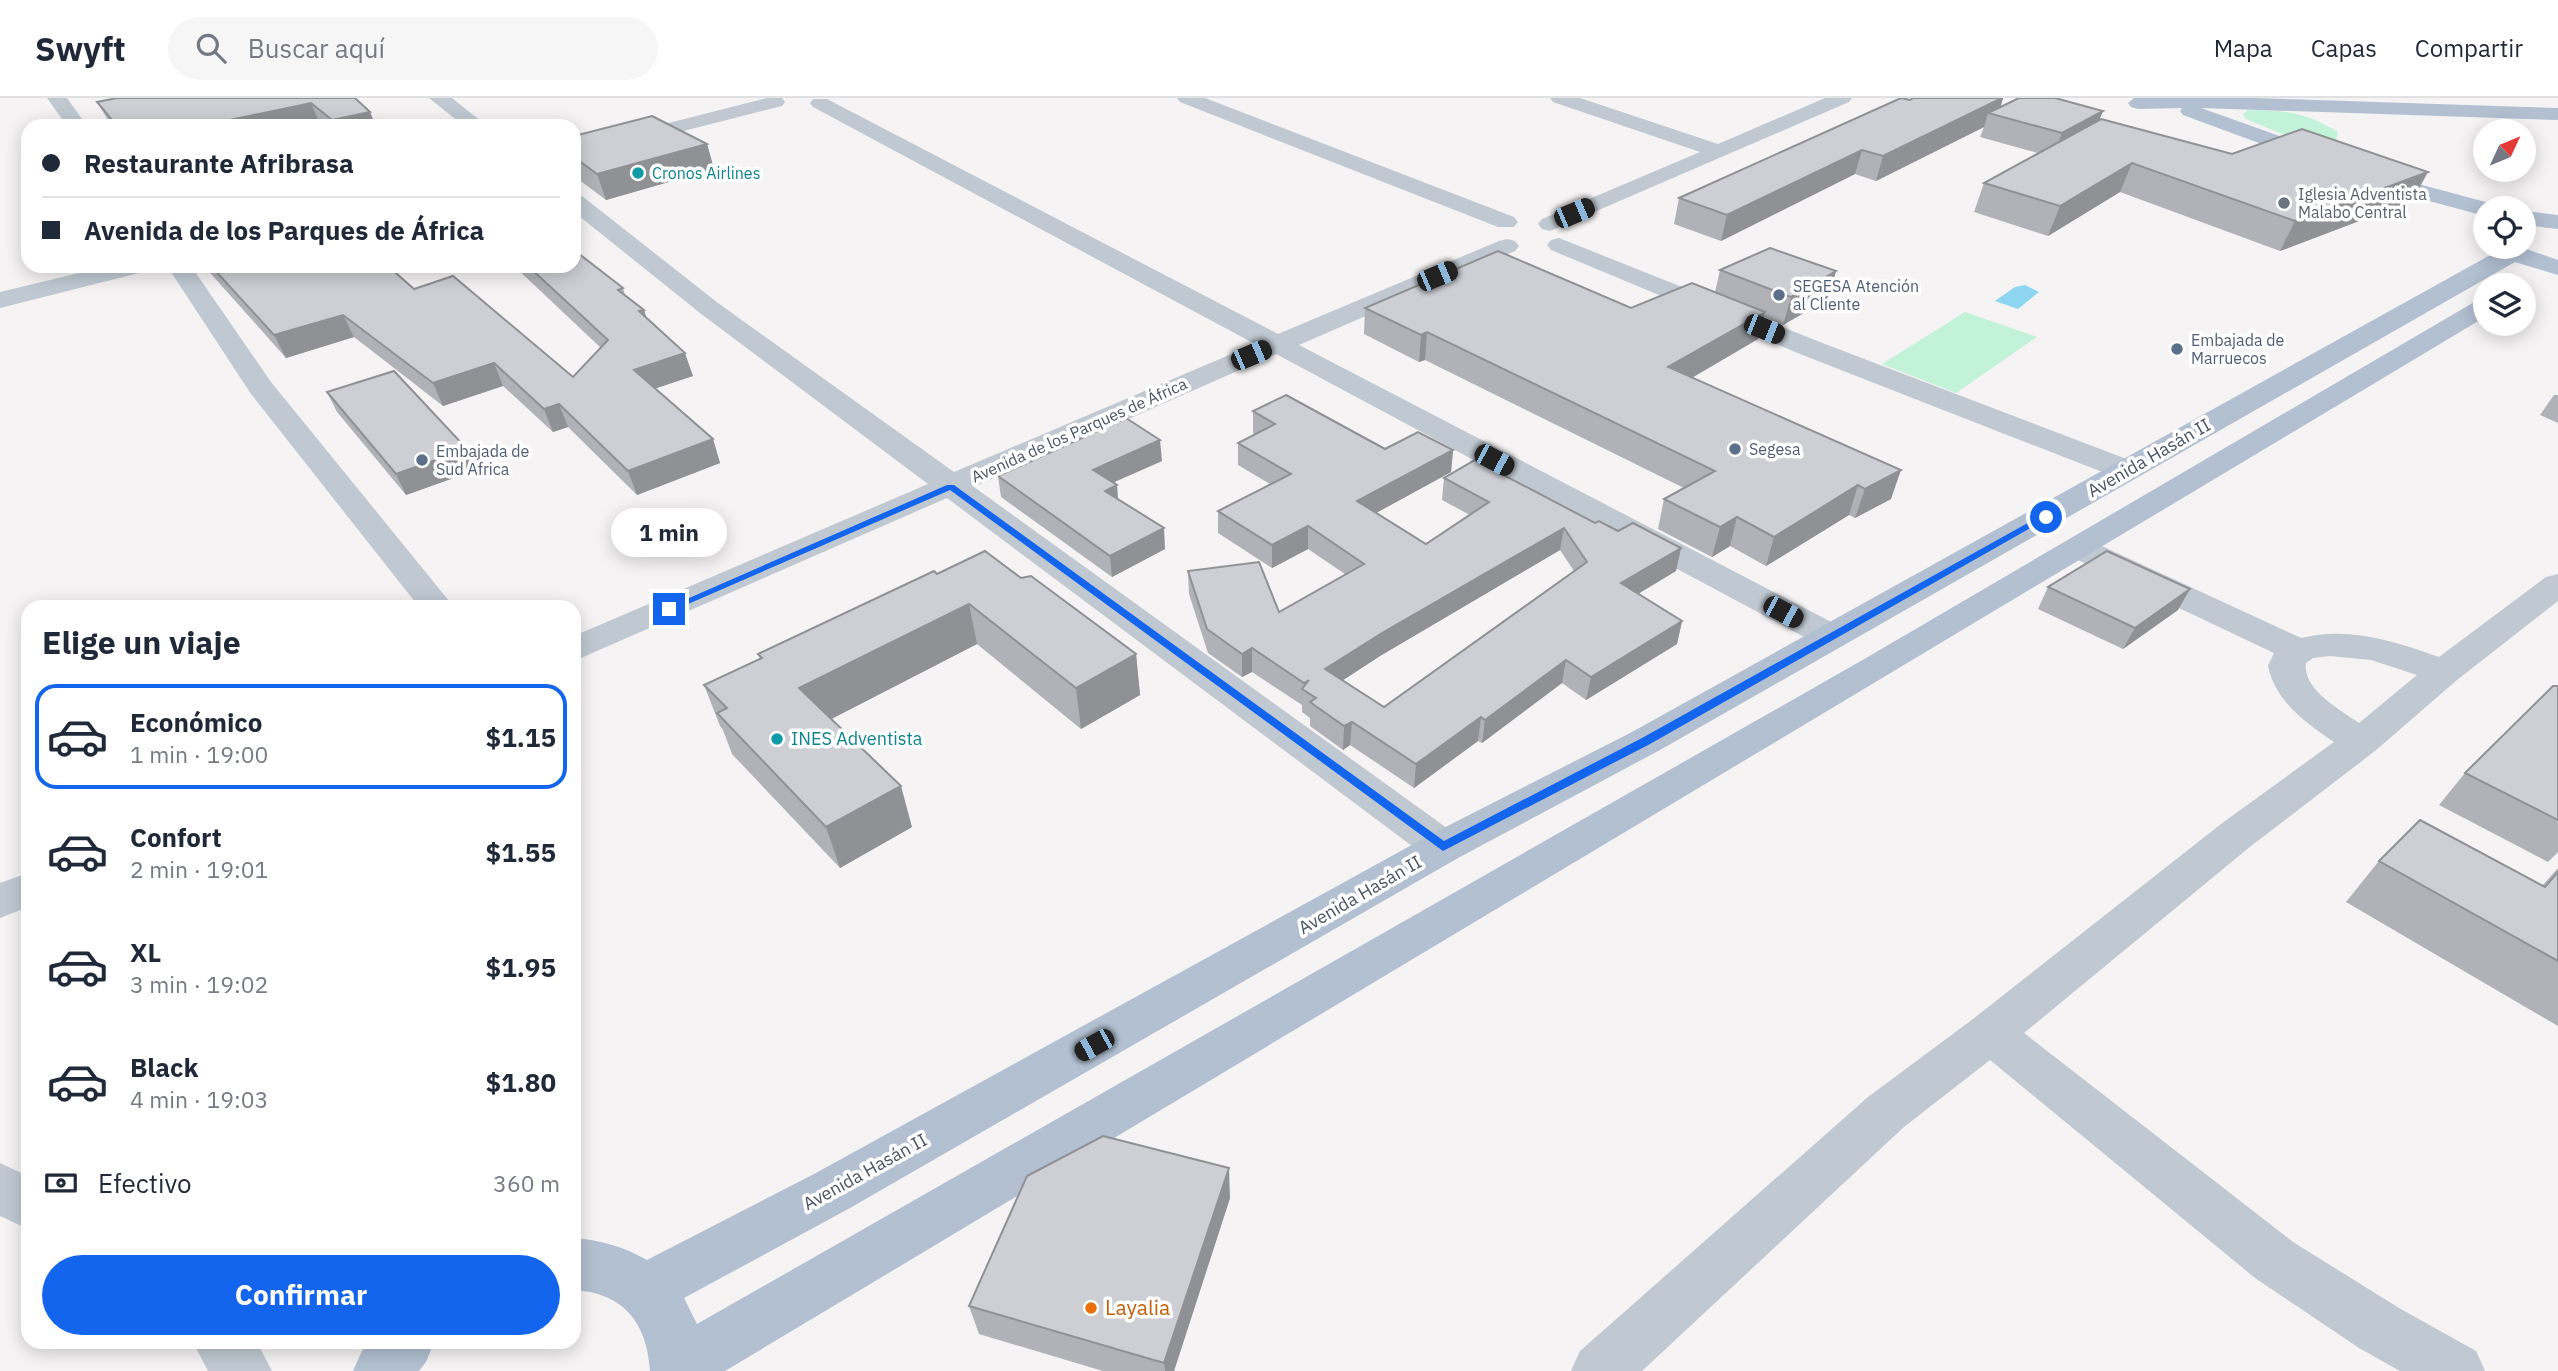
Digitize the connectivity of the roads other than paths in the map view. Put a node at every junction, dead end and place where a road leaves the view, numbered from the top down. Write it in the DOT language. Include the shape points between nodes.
graph roads {
  1 [pos="57,98"];
  2 [pos="439,98"];
  3 [pos="1188,98"];
  4 [pos="1560,98"];
  5 [pos="1842,98"];
  6 [pos="2118,98"];
  7 [pos="2171,100"];
  8 [pos="798,102"];
  9 [pos="2558,114"];
  10 [pos="72,119"];
  11 [pos="468,119"];
  12 [pos="581,151"];
  13 [pos="1719,151"];
  14 [pos="2392,184"];
  15 [pos="2473,206"];
  16 [pos="581,207"];
  17 [pos="2473,220"];
  18 [pos="2558,222"];
  19 [pos="2536,236"];
  20 [pos="1532,239"];
  21 [pos="2500,259"];
  22 [pos="2535,259"];
  23 [pos="2556,267"];
  24 [pos="138,273"];
  25 [pos="161,273"];
  26 [pos="0,300"];
  27 [pos="2473,313"];
  28 [pos="1275,345"];
  29 [pos="2126,470"];
  30 [pos="951,486"];
  31 [pos="2079,548"];
  32 [pos="2558,584"];
  33 [pos="431,600"];
  34 [pos="1832,638"];
  35 [pos="581,647"];
  36 [pos="2297,650"];
  37 [pos="2444,672"];
  38 [pos="2361,742"];
  39 [pos="1443,847"];
  40 [pos="21,892"];
  41 [pos="0,901"];
  42 [pos="1990,1033"];
  43 [pos="0,1187"];
  44 [pos="21,1200"];
  45 [pos="581,1265"];
  46 [pos="646,1289"];
  47 [pos="226,1349"];
  48 [pos="400,1349"];
  49 [pos="679,1368"];
  50 [pos="243,1371"];
  51 [pos="382,1371"];
  52 [pos="1600,1371"];
  53 [pos="2456,1371"];
  1 -- 10 [label="street"];
  2 -- 11 [label="street"];
  3 -- 20 [label="street"];
  4 -- 13 [label="street"];
  5 -- 13 [label="street, Avenida de los Parques de África"];
  6 -- 7 [label="main road"];
  7 -- 9 [label="main road"];
  7 -- 14 [label="main road" via="2213,121"];
  8 -- 12 [label="street"];
  8 -- 28 [label="street"];
  13 -- 20 [label="street, Avenida de los Parques de África"];
  14 -- 15 [label="main road"];
  14 -- 17 [label="main road"];
  16 -- 30 [label="street" via="709,308"];
  18 -- 19 [label="main road"];
  20 -- 28 [label="street, Avenida de los Parques de África"];
  20 -- 29 [label="street"];
  21 -- 29 [label="main road, Avenida Hasán II"];
  22 -- 23 [label="main road, Avenida Hasán II"];
  24 -- 26 [label="street"];
  25 -- 33 [label="street" via="261,388"];
  27 -- 31 [label="main road"];
  28 -- 30 [label="street, Avenida de los Parques de África"];
  28 -- 34 [label="street"];
  29 -- 34 [label="main road, Avenida Hasán II"];
  30 -- 35 [label="street, Avenida de los Parques de África"];
  30 -- 39 [label="street"];
  31 -- 36 [label="street"];
  31 -- 49 [label="main road"];
  32 -- 37 [label="street"];
  34 -- 39 [label="main road, Avenida Hasán II"];
  36 -- 37 [label="street" via="2323,644 2362,646"];
  36 -- 38 [label="street" via="2288,658 2286,668 2300,695"];
  37 -- 38 [label="street"];
  38 -- 42 [label="street" via="2236,835"];
  39 -- 46 [label="main road, Avenida Hasán II" via="832,1191"];
  40 -- 41 [label="street"];
  42 -- 52 [label="street" via="1886,1112"];
  42 -- 53 [label="street" via="2274,1260"];
  43 -- 44 [label="street"];
  45 -- 46 [label="main road" via="617,1272"];
  46 -- 49 [label="main road" via="670,1323"];
  47 -- 50 [label="street"];
  48 -- 51 [label="main road"];
}
